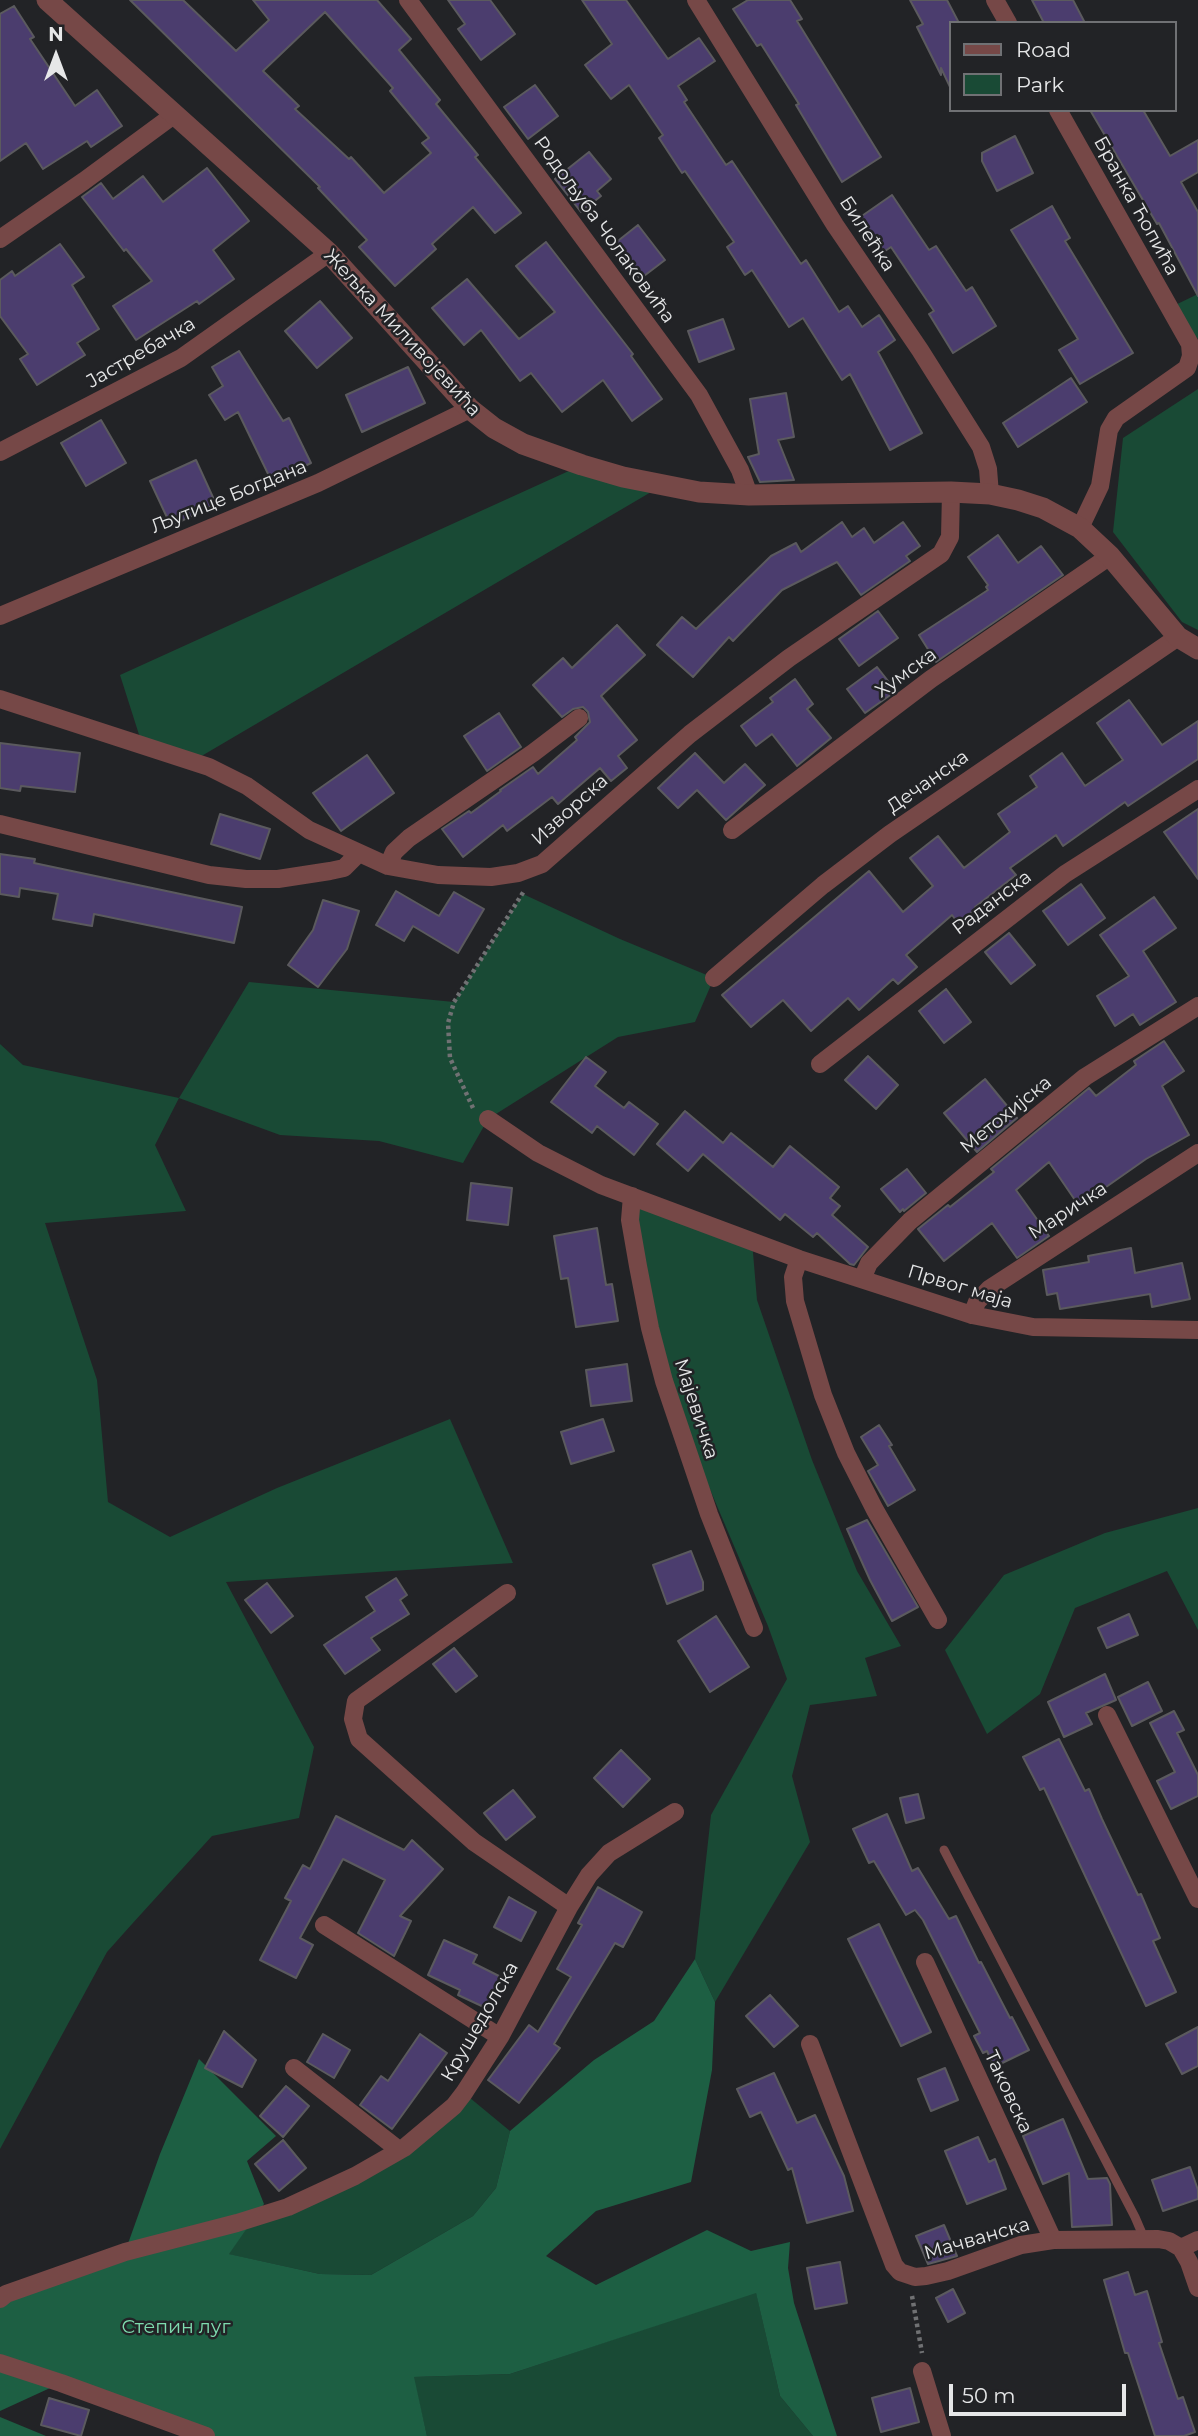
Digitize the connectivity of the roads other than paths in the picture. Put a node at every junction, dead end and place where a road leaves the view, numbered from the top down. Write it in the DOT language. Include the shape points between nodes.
graph roads {
  1 [pos="47,0"];
  2 [pos="408,0"];
  3 [pos="696,0"];
  4 [pos="995,0"];
  5 [pos="1007,21"];
  6 [pos="1059,112"];
  7 [pos="176,114"];
  8 [pos="0,239"];
  9 [pos="329,253"];
  10 [pos="470,409"];
  11 [pos="0,452"];
  12 [pos="951,492"];
  13 [pos="990,494"];
  14 [pos="749,495"];
  15 [pos="1080,528"];
  16 [pos="1110,556"];
  17 [pos="0,616"];
  18 [pos="1178,637"];
  19 [pos="1198,649"];
  20 [pos="0,699"];
  21 [pos="579,718"];
  22 [pos="1198,789"];
  23 [pos="0,824"];
  24 [pos="732,830"];
  25 [pos="359,853"];
  26 [pos="388,866"];
  27 [pos="714,978"];
  28 [pos="1198,1006"];
  29 [pos="820,1064"];
  30 [pos="488,1119"];
  31 [pos="1198,1153"];
  32 [pos="632,1196"];
  33 [pos="799,1259"];
  34 [pos="862,1279"];
  35 [pos="972,1315"];
  36 [pos="1198,1330"];
  37 [pos="506,1593"];
  38 [pos="938,1620"];
  39 [pos="754,1628"];
  40 [pos="1107,1714"];
  41 [pos="675,1812"];
  42 [pos="944,1850"];
  43 [pos="1198,1899"];
  44 [pos="569,1907"];
  45 [pos="324,1925"];
  46 [pos="925,1962"];
  47 [pos="499,2037"];
  48 [pos="810,2044"];
  49 [pos="294,2068"];
  50 [pos="399,2150"];
  51 [pos="1144,2238"];
  52 [pos="1053,2240"];
  53 [pos="1198,2240"];
  54 [pos="1181,2248"];
  55 [pos="1198,2288"];
  56 [pos="0,2299"];
  57 [pos="0,2363"];
  58 [pos="922,2371"];
  59 [pos="206,2436"];
  60 [pos="942,2436"];
  1 -- 7 [label="street, Жељка Миливојевића"];
  2 -- 14 [label="street, Родољуба Чолаковића" via="699,395"];
  3 -- 13 [label="street, Билећка" via="835,225 981,447"];
  4 -- 5 [label="street"];
  6 -- 15 [label="street, Бранка Ћопића" via="1190,344 1191,356 1187,368 1116,418 1100,486"];
  7 -- 8 [label="street"];
  7 -- 9 [label="street, Жељка Миливојевића"];
  9 -- 10 [label="street, Жељка Миливојевића"];
  9 -- 11 [label="street, Јастребачка" via="181,358"];
  10 -- 14 [label="street, Жељка Миливојевића" via="494,428 548,454 623,477 699,492"];
  10 -- 17 [label="street, Љутице Богдана" via="318,483"];
  12 -- 13 [label="street, Жељка Миливојевића"];
  12 -- 14 [label="street, Жељка Миливојевића"];
  12 -- 26 [label="street, Изворска" via="950,537 941,554 789,658 701,725 542,864 491,877 438,875"];
  13 -- 15 [label="street, Жељка Миливојевића" via="1043,508"];
  15 -- 16 [label="street, Жељка Миливојевића"];
  16 -- 18 [label="street, Жељка Миливојевића"];
  16 -- 24 [label="street, Хумска" via="931,680"];
  18 -- 19 [label="street, Жељка Миливојевића"];
  18 -- 27 [label="street, Дечанска" via="890,834"];
  20 -- 25 [label="street, Изворска" via="209,767 247,786 309,830"];
  21 -- 26 [label="street" via="409,838 394,852"];
  22 -- 29 [label="street, Раданска" via="1065,874"];
  23 -- 25 [label="street" via="209,875 246,879 330,872 344,868"];
  25 -- 26 [label="street, Изворска"];
  28 -- 34 [label="street, Метохијска" via="1085,1077 910,1221 869,1262"];
  30 -- 32 [label="street, Првог маја" via="568,1170"];
  31 -- 35 [label="street, Маричка" via="989,1289"];
  32 -- 33 [label="street, Првог маја"];
  32 -- 39 [label="street, Мајевичка" via="630,1220 664,1381"];
  33 -- 34 [label="street, Првог маја"];
  33 -- 38 [label="street" via="793,1278 795,1301 823,1395 874,1510"];
  34 -- 35 [label="street, Првог маја"];
  35 -- 36 [label="street, Првог маја" via="1033,1327"];
  37 -- 44 [label="street" via="356,1701 353,1719 359,1739 474,1842"];
  40 -- 43 [label="street"];
  41 -- 44 [label="street, Крушедолска" via="609,1853"];
  42 -- 51 [label="lane"];
  44 -- 47 [label="street, Крушедолска"];
  45 -- 47 [label="street"];
  46 -- 52 [label="street, Таковска"];
  47 -- 50 [label="street, Крушедолска" via="454,2106"];
  48 -- 52 [label="street, Мачванска" via="894,2265 907,2275 926,2276 1021,2245"];
  49 -- 50 [label="street"];
  50 -- 56 [label="street, Крушедолска" via="288,2207 125,2252"];
  51 -- 52 [label="street, Мачванска"];
  51 -- 54 [label="street, Мачванска" via="1169,2241"];
  53 -- 54 [label="street"];
  54 -- 55 [label="street"];
  57 -- 59 [label="street"];
  58 -- 60 [label="street"];
}
